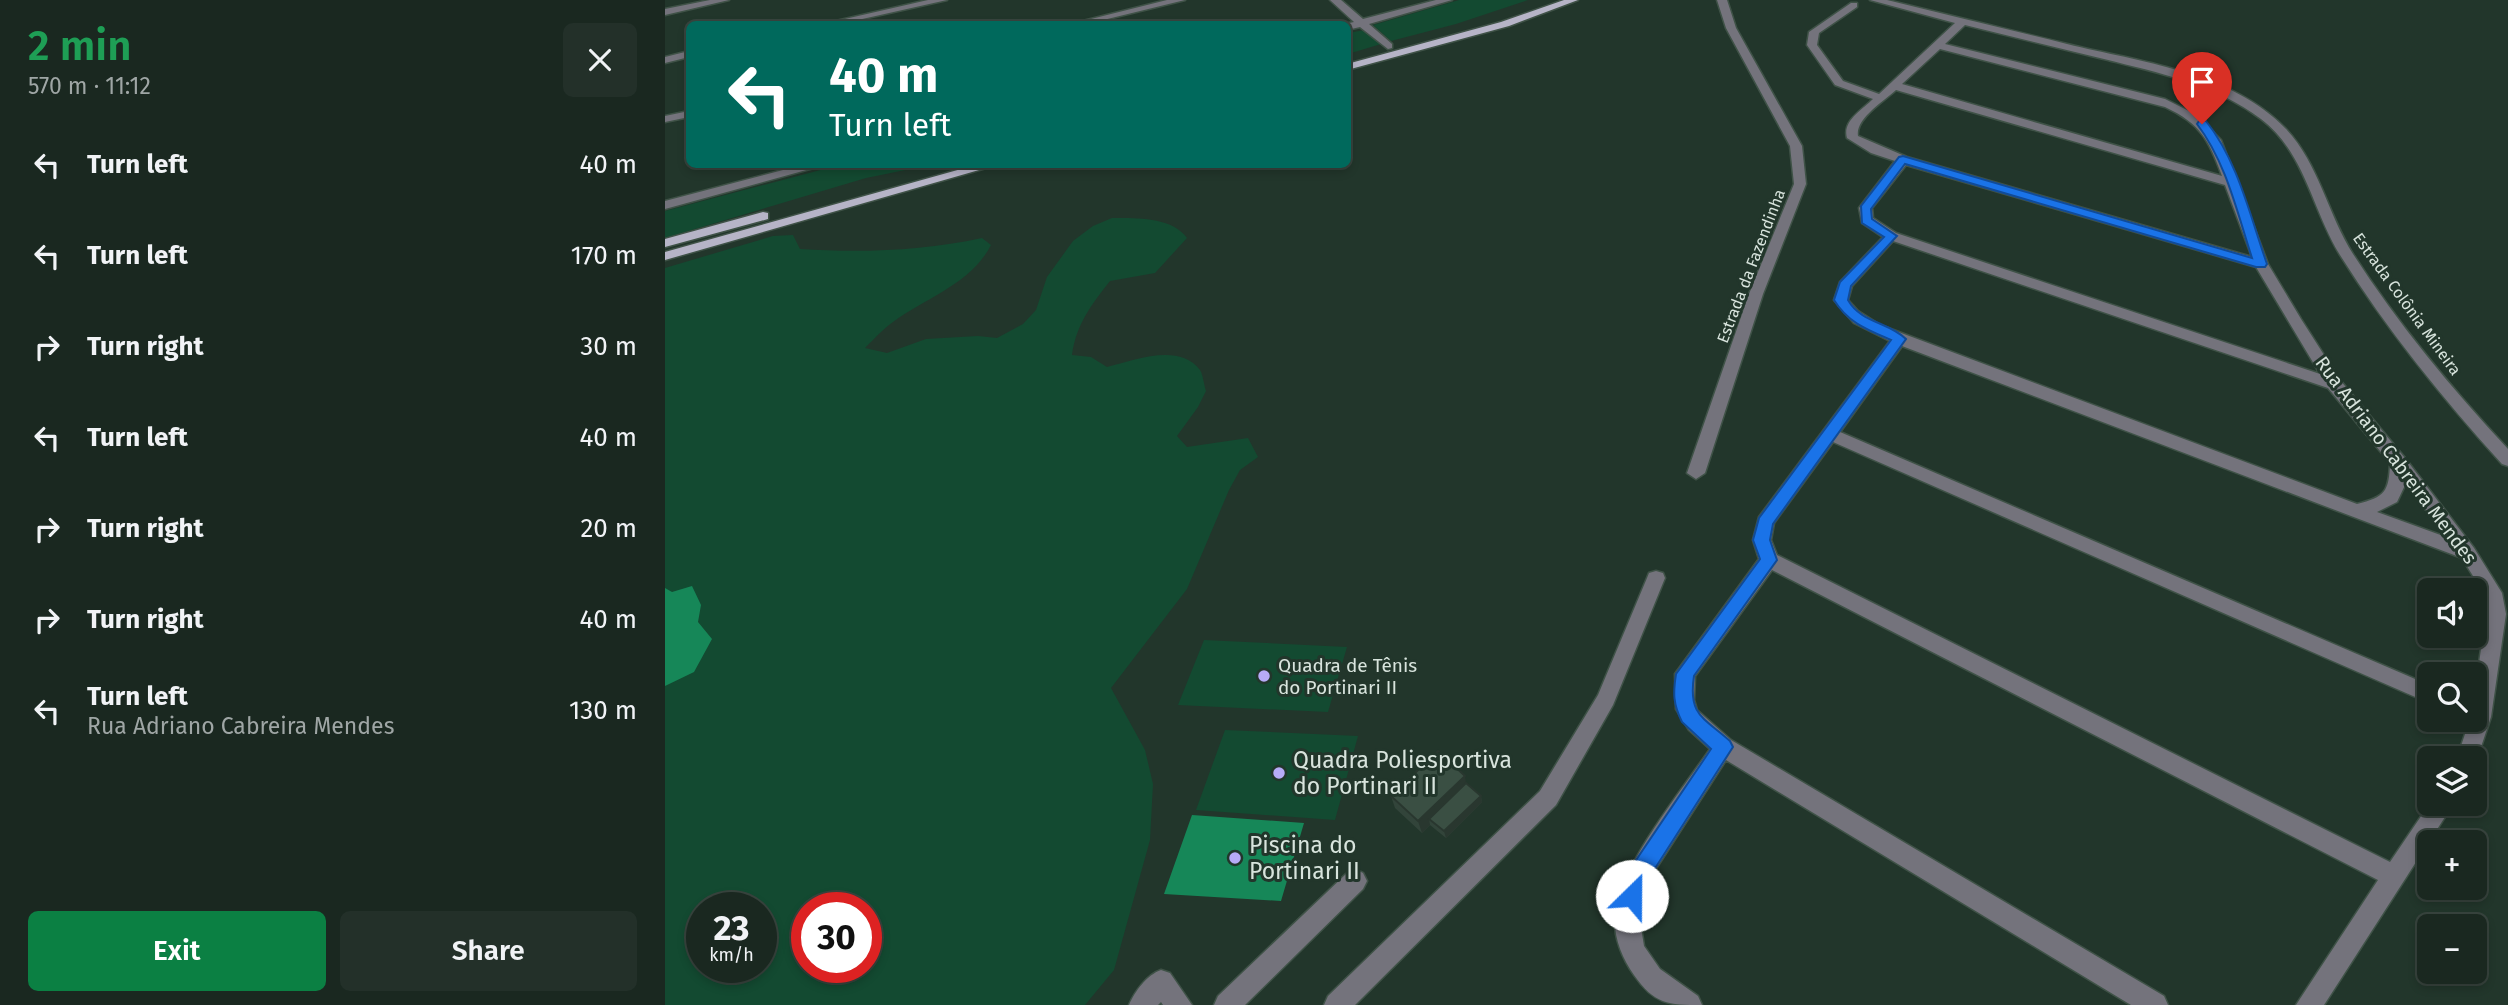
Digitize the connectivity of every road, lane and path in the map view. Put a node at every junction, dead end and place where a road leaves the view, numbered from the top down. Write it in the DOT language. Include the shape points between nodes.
graph roads {
  1 [pos="725,0"];
  2 [pos="887,0"];
  3 [pos="942,0"];
  4 [pos="1180,0"];
  5 [pos="1335,0"];
  6 [pos="1447,0"];
  7 [pos="1542,0"];
  8 [pos="1573,0"];
  9 [pos="1722,0"];
  10 [pos="1875,0"];
  11 [pos="1854,5"];
  12 [pos="892,11"];
  13 [pos="665,12"];
  14 [pos="843,21"];
  15 [pos="897,21"];
  16 [pos="1089,21"];
  17 [pos="1962,22"];
  18 [pos="1363,23"];
  19 [pos="1351,26"];
  20 [pos="1983,42"];
  21 [pos="1938,45"];
  22 [pos="1388,46"];
  23 [pos="686,55"];
  24 [pos="1351,56"];
  25 [pos="665,60"];
  26 [pos="1351,66"];
  27 [pos="1892,85"];
  28 [pos="1879,97"];
  29 [pos="686,115"];
  30 [pos="665,119"];
  31 [pos="1903,160"];
  32 [pos="807,168"];
  33 [pos="940,168"];
  34 [pos="970,168"];
  35 [pos="2233,183"];
  36 [pos="665,205"];
  37 [pos="1891,236"];
  38 [pos="665,243"];
  39 [pos="665,256"];
  40 [pos="2260,264"];
  41 [pos="1899,339"];
  42 [pos="2335,384"];
  43 [pos="1832,435"];
  44 [pos="2508,460"];
  45 [pos="2399,462"];
  46 [pos="1696,473"];
  47 [pos="2356,511"];
  48 [pos="2468,553"];
  49 [pos="1769,560"];
  50 [pos="1656,578"];
  51 [pos="2487,664"];
  52 [pos="2417,689"];
  53 [pos="1723,747"];
  54 [pos="2434,816"];
  55 [pos="2394,876"];
  56 [pos="1355,881"];
  57 [pos="1142,1005"];
  58 [pos="1179,1005"];
  59 [pos="1227,1005"];
  60 [pos="1337,1005"];
  61 [pos="1689,1005"];
  62 [pos="2155,1005"];
  63 [pos="2309,1005"];
  1 -- 13 [label="street"];
  2 -- 12 [label="street"];
  3 -- 12 [label="street"];
  4 -- 16 [label="street"];
  5 -- 18 [label="street"];
  6 -- 18 [label="street"];
  7 -- 22 [label="main road"];
  8 -- 26 [label="main road" via="1493,28"];
  9 -- 46 [label="street, Estrada da Fazendinha" via="1731,27 1795,146 1800,184 1756,294"];
  10 -- 17 [label="street, Estrada Colônia Mineira"];
  11 -- 28 [label="street" via="1814,32 1812,45 1839,83"];
  12 -- 14 [label="street"];
  12 -- 15 [label="street"];
  17 -- 20 [label="street, Estrada Colônia Mineira"];
  17 -- 21 [label="street"];
  18 -- 19 [label="street"];
  18 -- 22 [label="street"];
  20 -- 21 [label="street, Rua Adriano Cabreira Mendes"];
  20 -- 35 [label="street, Rua Adriano Cabreira Mendes" via="2185,111 2215,140"];
  20 -- 44 [label="street, Estrada Colônia Mineira" via="2182,75 2230,94 2270,120 2303,161 2345,253 2406,339"];
  21 -- 27 [label="street"];
  22 -- 24 [label="main road"];
  23 -- 25 [label="street"];
  27 -- 28 [label="street"];
  27 -- 35 [label="street"];
  28 -- 31 [label="street" via="1855,122 1853,138"];
  29 -- 30 [label="street"];
  31 -- 37 [label="street" via="1865,208 1867,220"];
  31 -- 40 [label="street"];
  32 -- 36 [label="street"];
  33 -- 38 [label="main road"];
  34 -- 39 [label="main road"];
  35 -- 40 [label="street, Rua Adriano Cabreira Mendes"];
  37 -- 41 [label="street" via="1845,285 1841,300 1859,320"];
  37 -- 42 [label="street"];
  40 -- 42 [label="street, Rua Adriano Cabreira Mendes"];
  41 -- 43 [label="street"];
  41 -- 47 [label="street"];
  42 -- 45 [label="street, Rua Adriano Cabreira Mendes"];
  43 -- 49 [label="street" via="1765,522 1762,540"];
  43 -- 52 [label="street"];
  45 -- 47 [label="street" via="2398,488 2385,503"];
  45 -- 48 [label="street, Rua Adriano Cabreira Mendes"];
  47 -- 48 [label="street"];
  48 -- 51 [label="street, Rua Adriano Cabreira Mendes" via="2493,593 2496,614"];
  49 -- 53 [label="street" via="1685,674 1682,697 1688,716"];
  49 -- 55 [label="street"];
  50 -- 60 [label="street" via="1606,699 1548,797"];
  53 -- 61 [label="street" via="1638,876 1627,915 1632,951 1651,978"];
  53 -- 62 [label="street"];
  54 -- 55 [label="street"];
  55 -- 63 [label="street"];
  56 -- 59 [label="street"];
  57 -- 58 [label="street" via="1161,982"];
}
